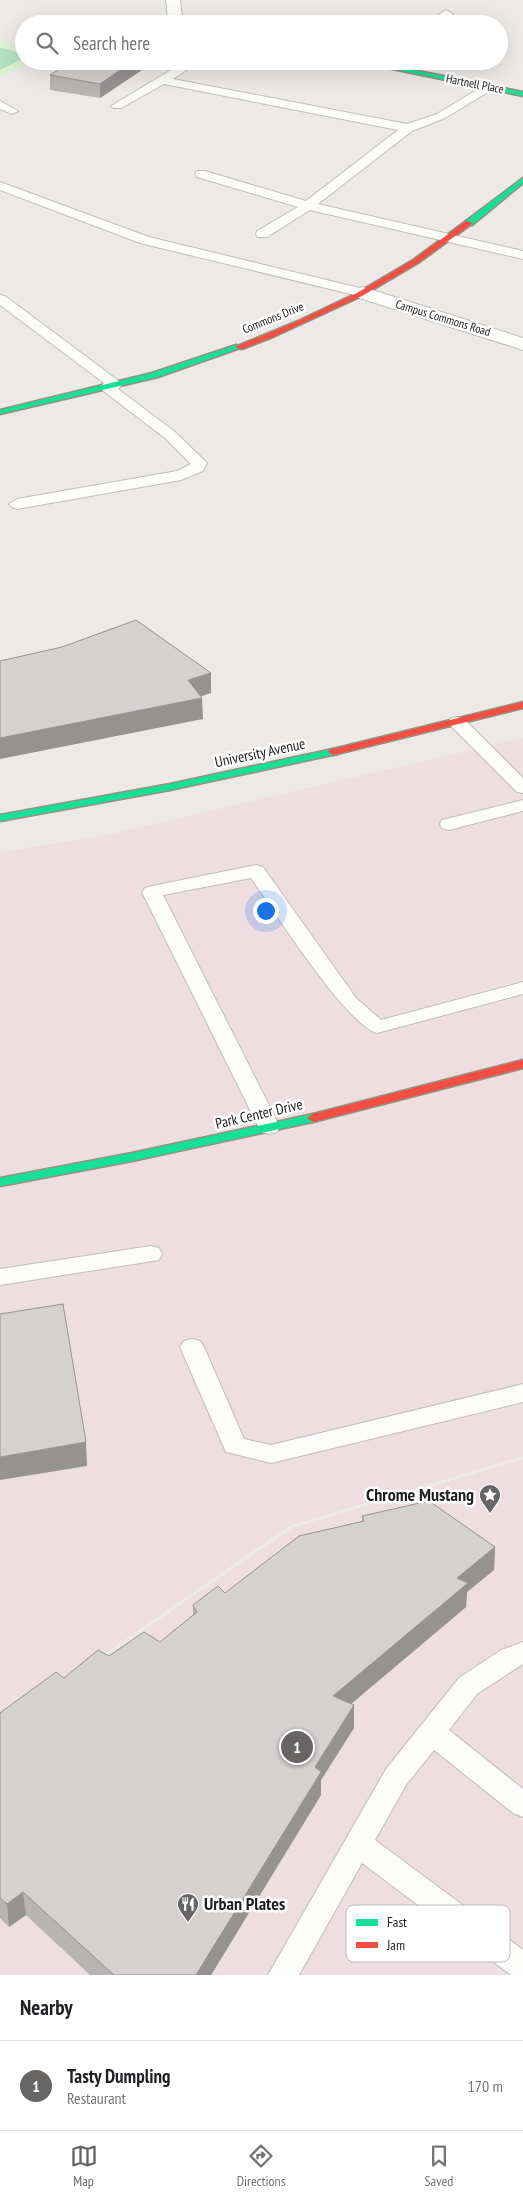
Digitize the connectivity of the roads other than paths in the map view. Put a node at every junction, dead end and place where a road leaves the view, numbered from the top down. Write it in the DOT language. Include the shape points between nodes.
graph roads {
  1 [pos="173,0"];
  2 [pos="175,15"];
  3 [pos="179,70"];
  4 [pos="405,70"];
  5 [pos="163,80"];
  6 [pos="489,87"];
  7 [pos="523,94"];
  8 [pos="0,104"];
  9 [pos="118,106"];
  10 [pos="12,111"];
  11 [pos="408,128"];
  12 [pos="201,174"];
  13 [pos="523,180"];
  14 [pos="0,186"];
  15 [pos="308,206"];
  16 [pos="262,234"];
  17 [pos="449,236"];
  18 [pos="523,255"];
  19 [pos="363,293"];
  20 [pos="0,299"];
  21 [pos="523,344"];
  22 [pos="111,386"];
  23 [pos="0,412"];
  24 [pos="17,504"];
  25 [pos="523,705"];
  26 [pos="457,722"];
  27 [pos="523,788"];
  28 [pos="523,806"];
  29 [pos="0,818"];
  30 [pos="448,824"];
  31 [pos="523,988"];
  32 [pos="523,1064"];
  33 [pos="269,1127"];
  34 [pos="0,1182"];
  35 [pos="151,1254"];
  36 [pos="0,1277"];
  37 [pos="192,1348"];
  38 [pos="523,1393"];
  39 [pos="523,1654"];
  40 [pos="431,1732"];
  41 [pos="523,1805"];
  42 [pos="358,1844"];
  43 [pos="440,1905"];
  44 [pos="510,1957"];
  45 [pos="523,1967"];
  46 [pos="283,1975"];
  1 -- 2 [label="street"];
  3 -- 5 [label="lane"];
  4 -- 6 [label="street, Hartnell Place"];
  5 -- 9 [label="lane"];
  5 -- 11 [label="lane"];
  6 -- 7 [label="street, Hartnell Place"];
  6 -- 11 [label="lane" via="441,116"];
  8 -- 10 [label="lane"];
  11 -- 15 [label="lane"];
  12 -- 15 [label="lane"];
  13 -- 17 [label="street, Commons Drive"];
  14 -- 19 [label="lane" via="145,240"];
  15 -- 16 [label="lane"];
  15 -- 17 [label="lane"];
  17 -- 18 [label="lane"];
  17 -- 19 [label="street, Commons Drive" via="400,272"];
  19 -- 21 [label="street, Campus Commons Road"];
  19 -- 22 [label="street, Commons Drive" via="249,344"];
  20 -- 22 [label="lane"];
  22 -- 23 [label="street, Commons Drive"];
  22 -- 24 [label="lane" via="199,462 198,468 182,475"];
  25 -- 26 [label="street, University Avenue"];
  26 -- 27 [label="lane"];
  26 -- 29 [label="street, University Avenue" via="255,770"];
  28 -- 30 [label="lane"];
  31 -- 33 [label="lane" via="377,1027 349,1002 256,871 152,892"];
  32 -- 33 [label="street, Park Center Drive" via="446,1086"];
  33 -- 34 [label="street, Park Center Drive"];
  35 -- 36 [label="lane"];
  37 -- 38 [label="lane" via="235,1446 270,1454"];
  39 -- 40 [label="lane" via="510,1658 468,1686"];
  40 -- 41 [label="lane"];
  40 -- 42 [label="lane" via="396,1778"];
  42 -- 43 [label="lane"];
  42 -- 46 [label="lane"];
  44 -- 45 [label="lane"];
}
